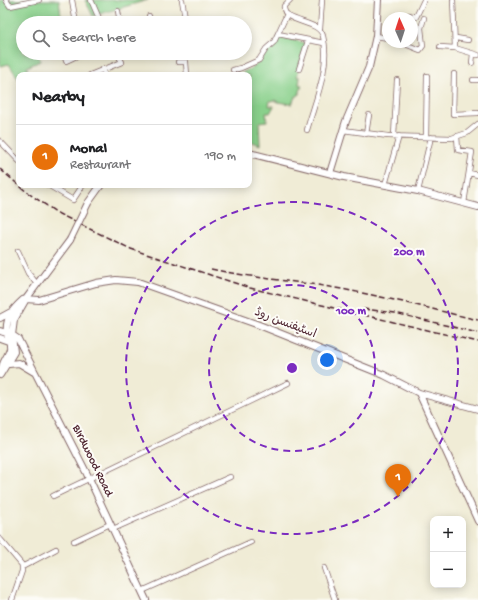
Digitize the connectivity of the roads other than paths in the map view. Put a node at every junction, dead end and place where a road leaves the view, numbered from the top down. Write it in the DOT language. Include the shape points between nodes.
graph roads {
  1 [pos="6,0"];
  2 [pos="39,0"];
  3 [pos="72,0"];
  4 [pos="91,0"];
  5 [pos="182,0"];
  6 [pos="290,0"];
  7 [pos="322,0"];
  8 [pos="378,0"];
  9 [pos="424,0"];
  10 [pos="453,0"];
  11 [pos="118,11"];
  12 [pos="418,13"];
  13 [pos="287,14"];
  14 [pos="75,16"];
  15 [pos="98,16"];
  16 [pos="119,16"];
  17 [pos="185,16"];
  18 [pos="424,18"];
  19 [pos="320,29"];
  20 [pos="278,34"];
  21 [pos="376,36"];
  22 [pos="382,37"];
  23 [pos="456,38"];
  24 [pos="468,40"];
  25 [pos="308,41"];
  26 [pos="324,43"];
  27 [pos="440,47"];
  28 [pos="415,48"];
  29 [pos="456,48"];
  30 [pos="476,54"];
  31 [pos="121,60"];
  32 [pos="178,62"];
  33 [pos="472,63"];
  34 [pos="103,69"];
  35 [pos="299,69"];
  36 [pos="233,70"];
  37 [pos="96,72"];
  38 [pos="104,72"];
  39 [pos="187,72"];
  40 [pos="454,74"];
  41 [pos="427,76"];
  42 [pos="397,80"];
  43 [pos="478,113"];
  44 [pos="370,115"];
  45 [pos="478,124"];
  46 [pos="307,130"];
  47 [pos="343,130"];
  48 [pos="366,134"];
  49 [pos="396,136"];
  50 [pos="456,136"];
  51 [pos="428,137"];
  52 [pos="0,141"];
  53 [pos="472,152"];
  54 [pos="252,154"];
  55 [pos="478,154"];
  56 [pos="16,158"];
  57 [pos="330,173"];
  58 [pos="469,173"];
  59 [pos="478,175"];
  60 [pos="386,185"];
  61 [pos="53,188"];
  62 [pos="82,188"];
  63 [pos="99,188"];
  64 [pos="418,191"];
  65 [pos="464,203"];
  66 [pos="478,207"];
  67 [pos="18,251"];
  68 [pos="37,284"];
  69 [pos="26,299"];
  70 [pos="11,312"];
  71 [pos="0,318"];
  72 [pos="0,331"];
  73 [pos="10,334"];
  74 [pos="0,338"];
  75 [pos="11,342"];
  76 [pos="21,344"];
  77 [pos="9,364"];
  78 [pos="1,374"];
  79 [pos="37,375"];
  80 [pos="288,383"];
  81 [pos="419,393"];
  82 [pos="478,409"];
  83 [pos="230,477"];
  84 [pos="89,479"];
  85 [pos="53,496"];
  86 [pos="478,521"];
  87 [pos="112,526"];
  88 [pos="0,539"];
  89 [pos="74,541"];
  90 [pos="252,542"];
  91 [pos="56,550"];
  92 [pos="22,568"];
  93 [pos="324,568"];
  94 [pos="142,591"];
  95 [pos="144,599"];
  96 [pos="12,600"];
  97 [pos="335,600"];
  1 -- 2 [label="street" via="10,6"];
  3 -- 14 [label="street"];
  4 -- 15 [label="street"];
  5 -- 17 [label="street"];
  6 -- 13 [label="street" via="284,6"];
  7 -- 19 [label="street"];
  8 -- 21 [label="street"];
  9 -- 12 [label="street"];
  10 -- 23 [label="street"];
  11 -- 16 [label="street"];
  13 -- 19 [label="street"];
  13 -- 20 [label="street"];
  18 -- 28 [label="street" via="421,28 423,46 420,50"];
  19 -- 26 [label="street"];
  20 -- 25 [label="street"];
  20 -- 36 [label="street" via="256,62"];
  21 -- 22 [label="street"];
  21 -- 47 [label="street" via="369,67"];
  23 -- 24 [label="street"];
  23 -- 29 [label="street"];
  25 -- 26 [label="street"];
  25 -- 35 [label="street"];
  26 -- 46 [label="street" via="325,64"];
  27 -- 29 [label="street"];
  29 -- 30 [label="street"];
  30 -- 33 [label="street"];
  31 -- 34 [label="street" via="122,62"];
  32 -- 39 [label="street" via="186,62"];
  34 -- 37 [label="street"];
  34 -- 38 [label="street"];
  40 -- 43 [label="street" via="453,114"];
  41 -- 51 [label="street"];
  42 -- 49 [label="street"];
  44 -- 48 [label="street"];
  45 -- 50 [label="street"];
  47 -- 48 [label="street"];
  47 -- 57 [label="street"];
  48 -- 49 [label="street"];
  49 -- 51 [label="street"];
  49 -- 60 [label="street"];
  50 -- 51 [label="street"];
  50 -- 53 [label="street" via="458,150"];
  51 -- 64 [label="street"];
  52 -- 56 [label="street"];
  53 -- 55 [label="street"];
  53 -- 58 [label="street"];
  54 -- 57 [label="street"];
  57 -- 60 [label="street"];
  58 -- 59 [label="street"];
  58 -- 65 [label="street"];
  60 -- 64 [label="street"];
  61 -- 62 [label="street" via="74,200"];
  63 -- 68 [label="street, bridge" via="88,203 70,240"];
  64 -- 65 [label="street"];
  65 -- 66 [label="street"];
  67 -- 68 [label="street" via="28,273"];
  68 -- 69 [label="street"];
  69 -- 70 [label="street"];
  69 -- 73 [label="street" via="14,320"];
  69 -- 81 [label="street, اسٹیفنسن روڈ" via="39,300 96,283 116,280 138,282 332,353"];
  70 -- 71 [label="street"];
  70 -- 73 [label="street" via="8,319"];
  72 -- 73 [label="street"];
  73 -- 75 [label="street"];
  73 -- 76 [label="street, BIrdwood Road"];
  74 -- 75 [label="street"];
  75 -- 76 [label="street"];
  75 -- 77 [label="street" via="14,352"];
  75 -- 78 [label="street" via="10,350 2,364"];
  76 -- 79 [label="street, BIrdwood Road"];
  77 -- 78 [label="street"];
  77 -- 79 [label="street" via="19,363"];
  79 -- 84 [label="street, BIrdwood Road"];
  80 -- 84 [label="street"];
  81 -- 82 [label="street, اسٹیفنسن روڈ"];
  81 -- 86 [label="street"];
  83 -- 87 [label="street"];
  84 -- 85 [label="street"];
  84 -- 87 [label="street, BIrdwood Road"];
  87 -- 89 [label="street"];
  87 -- 94 [label="street, BIrdwood Road"];
  88 -- 92 [label="street"];
  90 -- 94 [label="street"];
  91 -- 92 [label="street"];
  92 -- 96 [label="street"];
  93 -- 97 [label="street"];
  94 -- 95 [label="street, BIrdwood Road"];
}
